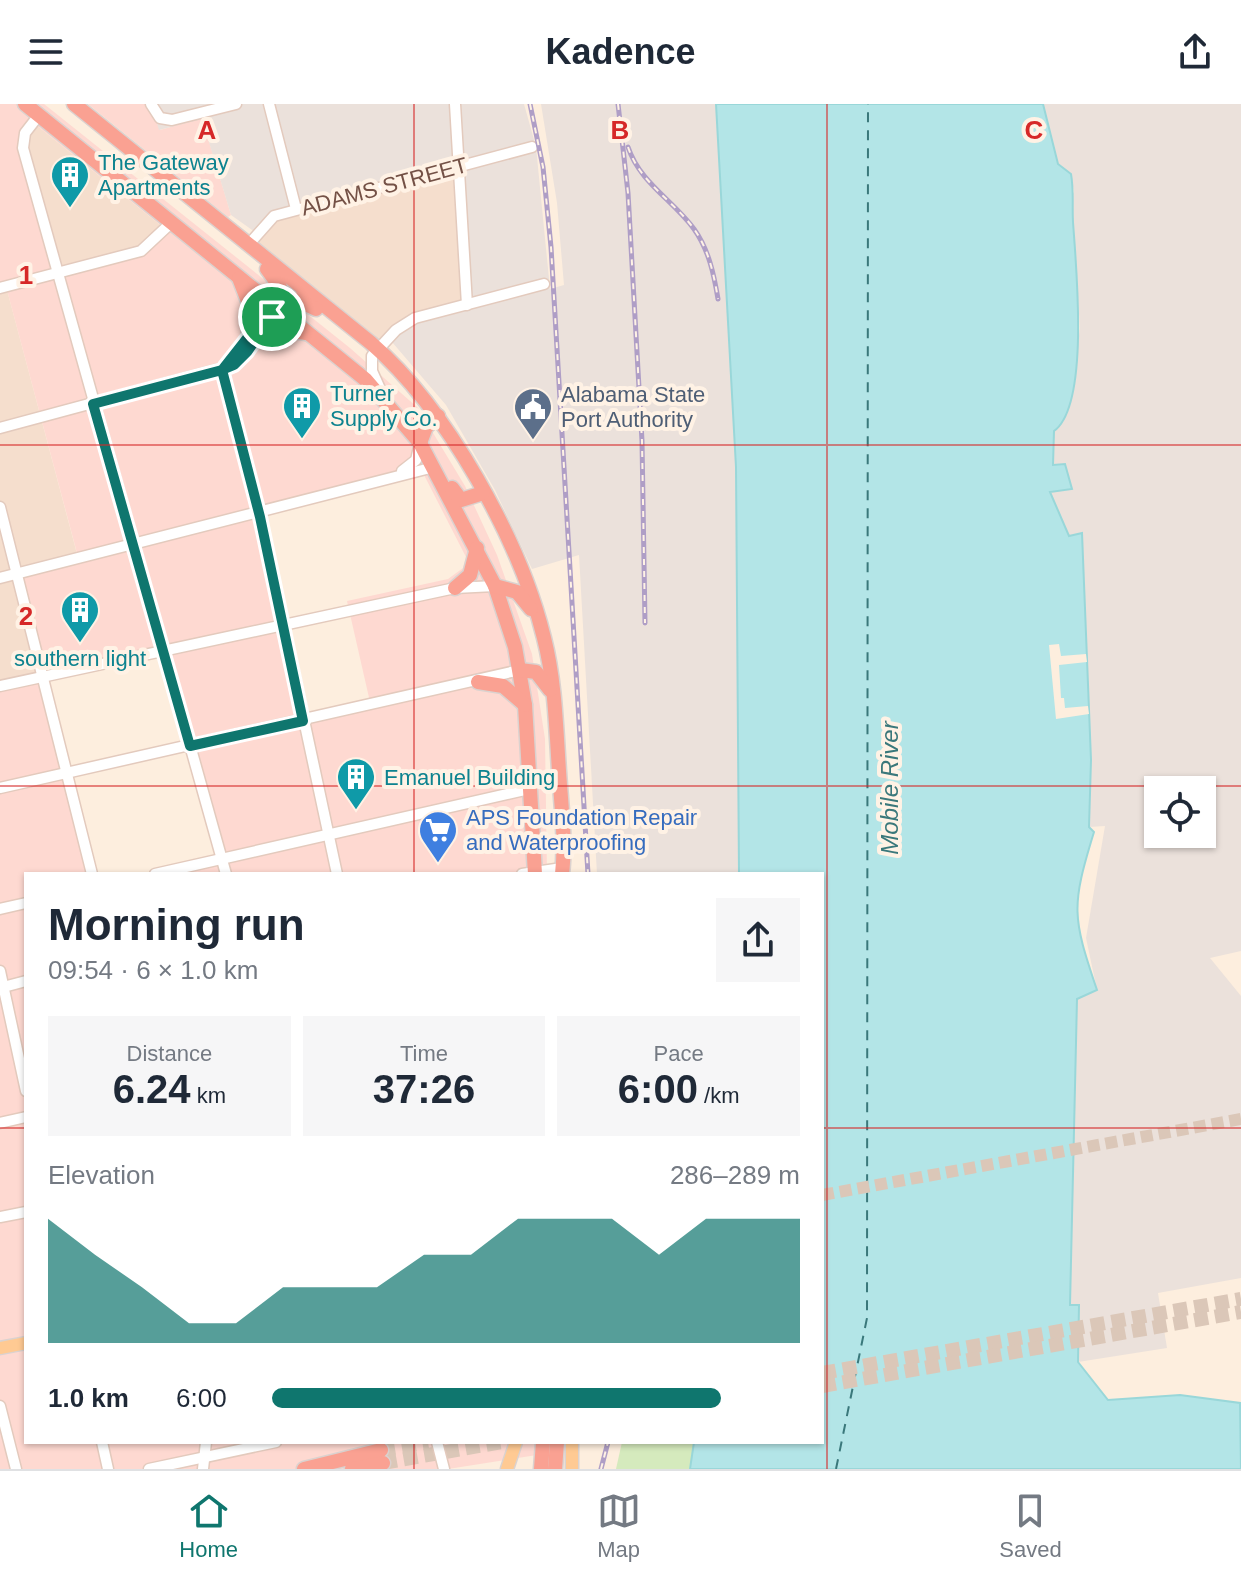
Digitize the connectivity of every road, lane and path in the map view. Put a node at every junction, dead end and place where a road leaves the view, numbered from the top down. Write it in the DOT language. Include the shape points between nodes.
graph roads {
  1 [pos="25,104"];
  2 [pos="74,104"];
  3 [pos="151,104"];
  4 [pos="236,104"];
  5 [pos="269,104"];
  6 [pos="455,104"];
  7 [pos="39,115"];
  8 [pos="532,147"];
  9 [pos="459,167"];
  10 [pos="199,204"];
  11 [pos="296,209"];
  12 [pos="172,222"];
  13 [pos="249,244"];
  14 [pos="57,273"];
  15 [pos="237,274"];
  16 [pos="544,284"];
  17 [pos="0,288"];
  18 [pos="467,305"];
  19 [pos="277,306"];
  20 [pos="311,334"];
  21 [pos="254,337"];
  22 [pos="372,344"];
  23 [pos="222,370"];
  24 [pos="383,396"];
  25 [pos="93,404"];
  26 [pos="438,416"];
  27 [pos="0,428"];
  28 [pos="420,443"];
  29 [pos="434,467"];
  30 [pos="397,474"];
  31 [pos="483,493"];
  32 [pos="0,507"];
  33 [pos="259,510"];
  34 [pos="133,543"];
  35 [pos="477,548"];
  36 [pos="17,574"];
  37 [pos="0,578"];
  38 [pos="495,586"];
  39 [pos="455,588"];
  40 [pos="284,624"];
  41 [pos="543,634"];
  42 [pos="163,650"];
  43 [pos="520,670"];
  44 [pos="43,677"];
  45 [pos="478,682"];
  46 [pos="0,686"];
  47 [pos="554,698"];
  48 [pos="525,705"];
  49 [pos="303,721"];
  50 [pos="190,746"];
  51 [pos="67,774"];
  52 [pos="0,788"];
  53 [pos="529,789"];
  54 [pos="328,835"];
  55 [pos="222,859"];
  56 [pos="562,871"];
  57 [pos="92,872"];
  58 [pos="164,872"];
  59 [pos="225,872"];
  60 [pos="337,872"];
  61 [pos="530,872"];
  62 [pos="24,903"];
  63 [pos="0,909"];
  64 [pos="0,971"];
  65 [pos="24,982"];
  66 [pos="2,988"];
  67 [pos="24,1082"];
  68 [pos="24,1117"];
  69 [pos="0,1123"];
  70 [pos="24,1212"];
  71 [pos="0,1217"];
  72 [pos="24,1343"];
  73 [pos="0,1348"];
  74 [pos="0,1406"];
  75 [pos="102,1444"];
  76 [pos="206,1444"];
  77 [pos="269,1444"];
  78 [pos="438,1444"];
  79 [pos="515,1444"];
  80 [pos="543,1444"];
  81 [pos="557,1444"];
  82 [pos="572,1444"];
  83 [pos="203,1464"];
  84 [pos="16,1469"];
  85 [pos="108,1469"];
  86 [pos="149,1469"];
  87 [pos="304,1469"];
  88 [pos="352,1469"];
  89 [pos="444,1469"];
  90 [pos="507,1469"];
  91 [pos="541,1469"];
  92 [pos="555,1469"];
  93 [pos="572,1469"];
  1 -- 7 [label="highway"];
  2 -- 10 [label="highway"];
  3 -- 4 [label="street" via="160,118 172,120"];
  5 -- 11 [label="street"];
  6 -- 9 [label="street"];
  7 -- 12 [label="highway"];
  7 -- 14 [label="street" via="25,133 23,148"];
  8 -- 9 [label="street, ADAMS STREET"];
  9 -- 11 [label="street, ADAMS STREET"];
  9 -- 18 [label="street"];
  10 -- 13 [label="highway"];
  10 -- 19 [label="highway" via="217,229 277,279 282,293"];
  11 -- 13 [label="street, ADAMS STREET" via="274,216"];
  12 -- 14 [label="street" via="141,251"];
  12 -- 15 [label="highway"];
  13 -- 22 [label="highway"];
  14 -- 17 [label="street"];
  14 -- 25 [label="street"];
  15 -- 19 [label="highway"];
  15 -- 21 [label="highway" via="251,309"];
  16 -- 18 [label="street"];
  18 -- 22 [label="street" via="405,323"];
  19 -- 20 [label="highway"];
  19 -- 21 [label="street"];
  19 -- 22 [label="highway" via="302,300"];
  20 -- 21 [label="highway" via="282,329"];
  20 -- 24 [label="highway"];
  21 -- 23 [label="street"];
  22 -- 24 [label="street" via="371,367"];
  22 -- 26 [label="highway"];
  23 -- 25 [label="street"];
  23 -- 33 [label="street"];
  24 -- 28 [label="highway"];
  25 -- 27 [label="street"];
  25 -- 34 [label="street"];
  26 -- 28 [label="highway"];
  26 -- 31 [label="highway"];
  28 -- 29 [label="highway"];
  28 -- 30 [label="street" via="412,465"];
  29 -- 30 [label="street"];
  29 -- 31 [label="highway" via="446,476 459,500"];
  29 -- 35 [label="highway"];
  30 -- 33 [label="street"];
  31 -- 41 [label="highway" via="520,563"];
  32 -- 36 [label="street"];
  33 -- 34 [label="street"];
  33 -- 40 [label="street"];
  34 -- 36 [label="street"];
  34 -- 42 [label="street"];
  35 -- 38 [label="highway"];
  35 -- 39 [label="highway" via="470,575"];
  36 -- 37 [label="street"];
  36 -- 44 [label="street"];
  38 -- 39 [label="street"];
  38 -- 41 [label="highway" via="517,592"];
  38 -- 43 [label="highway"];
  39 -- 40 [label="street"];
  40 -- 42 [label="street"];
  40 -- 49 [label="street"];
  41 -- 43 [label="highway" via="540,660"];
  41 -- 47 [label="highway"];
  42 -- 44 [label="street"];
  42 -- 50 [label="street"];
  43 -- 45 [label="street"];
  43 -- 47 [label="highway" via="543,677"];
  43 -- 48 [label="highway"];
  44 -- 46 [label="street"];
  44 -- 51 [label="street"];
  45 -- 48 [label="highway" via="503,686"];
  45 -- 49 [label="street"];
  47 -- 56 [label="highway"];
  48 -- 53 [label="highway"];
  49 -- 50 [label="street"];
  49 -- 54 [label="street"];
  50 -- 51 [label="street"];
  50 -- 55 [label="street"];
  51 -- 52 [label="street"];
  51 -- 57 [label="street"];
  53 -- 54 [label="street"];
  53 -- 61 [label="highway"];
  54 -- 55 [label="street"];
  54 -- 60 [label="street"];
  55 -- 58 [label="street"];
  55 -- 59 [label="street"];
  62 -- 63 [label="street"];
  64 -- 66 [label="street"];
  65 -- 66 [label="street"];
  66 -- 67 [label="street"];
  68 -- 69 [label="street"];
  70 -- 71 [label="street"];
  72 -- 73 [label="main road"];
  74 -- 84 [label="street"];
  75 -- 85 [label="street"];
  76 -- 83 [label="street"];
  77 -- 83 [label="street"];
  78 -- 89 [label="street"];
  79 -- 90 [label="main road"];
  80 -- 91 [label="highway"];
  81 -- 92 [label="highway"];
  82 -- 93 [label="main road"];
  83 -- 86 [label="street"];
  87 -- 88 [label="highway" via="382,1456"];
}
